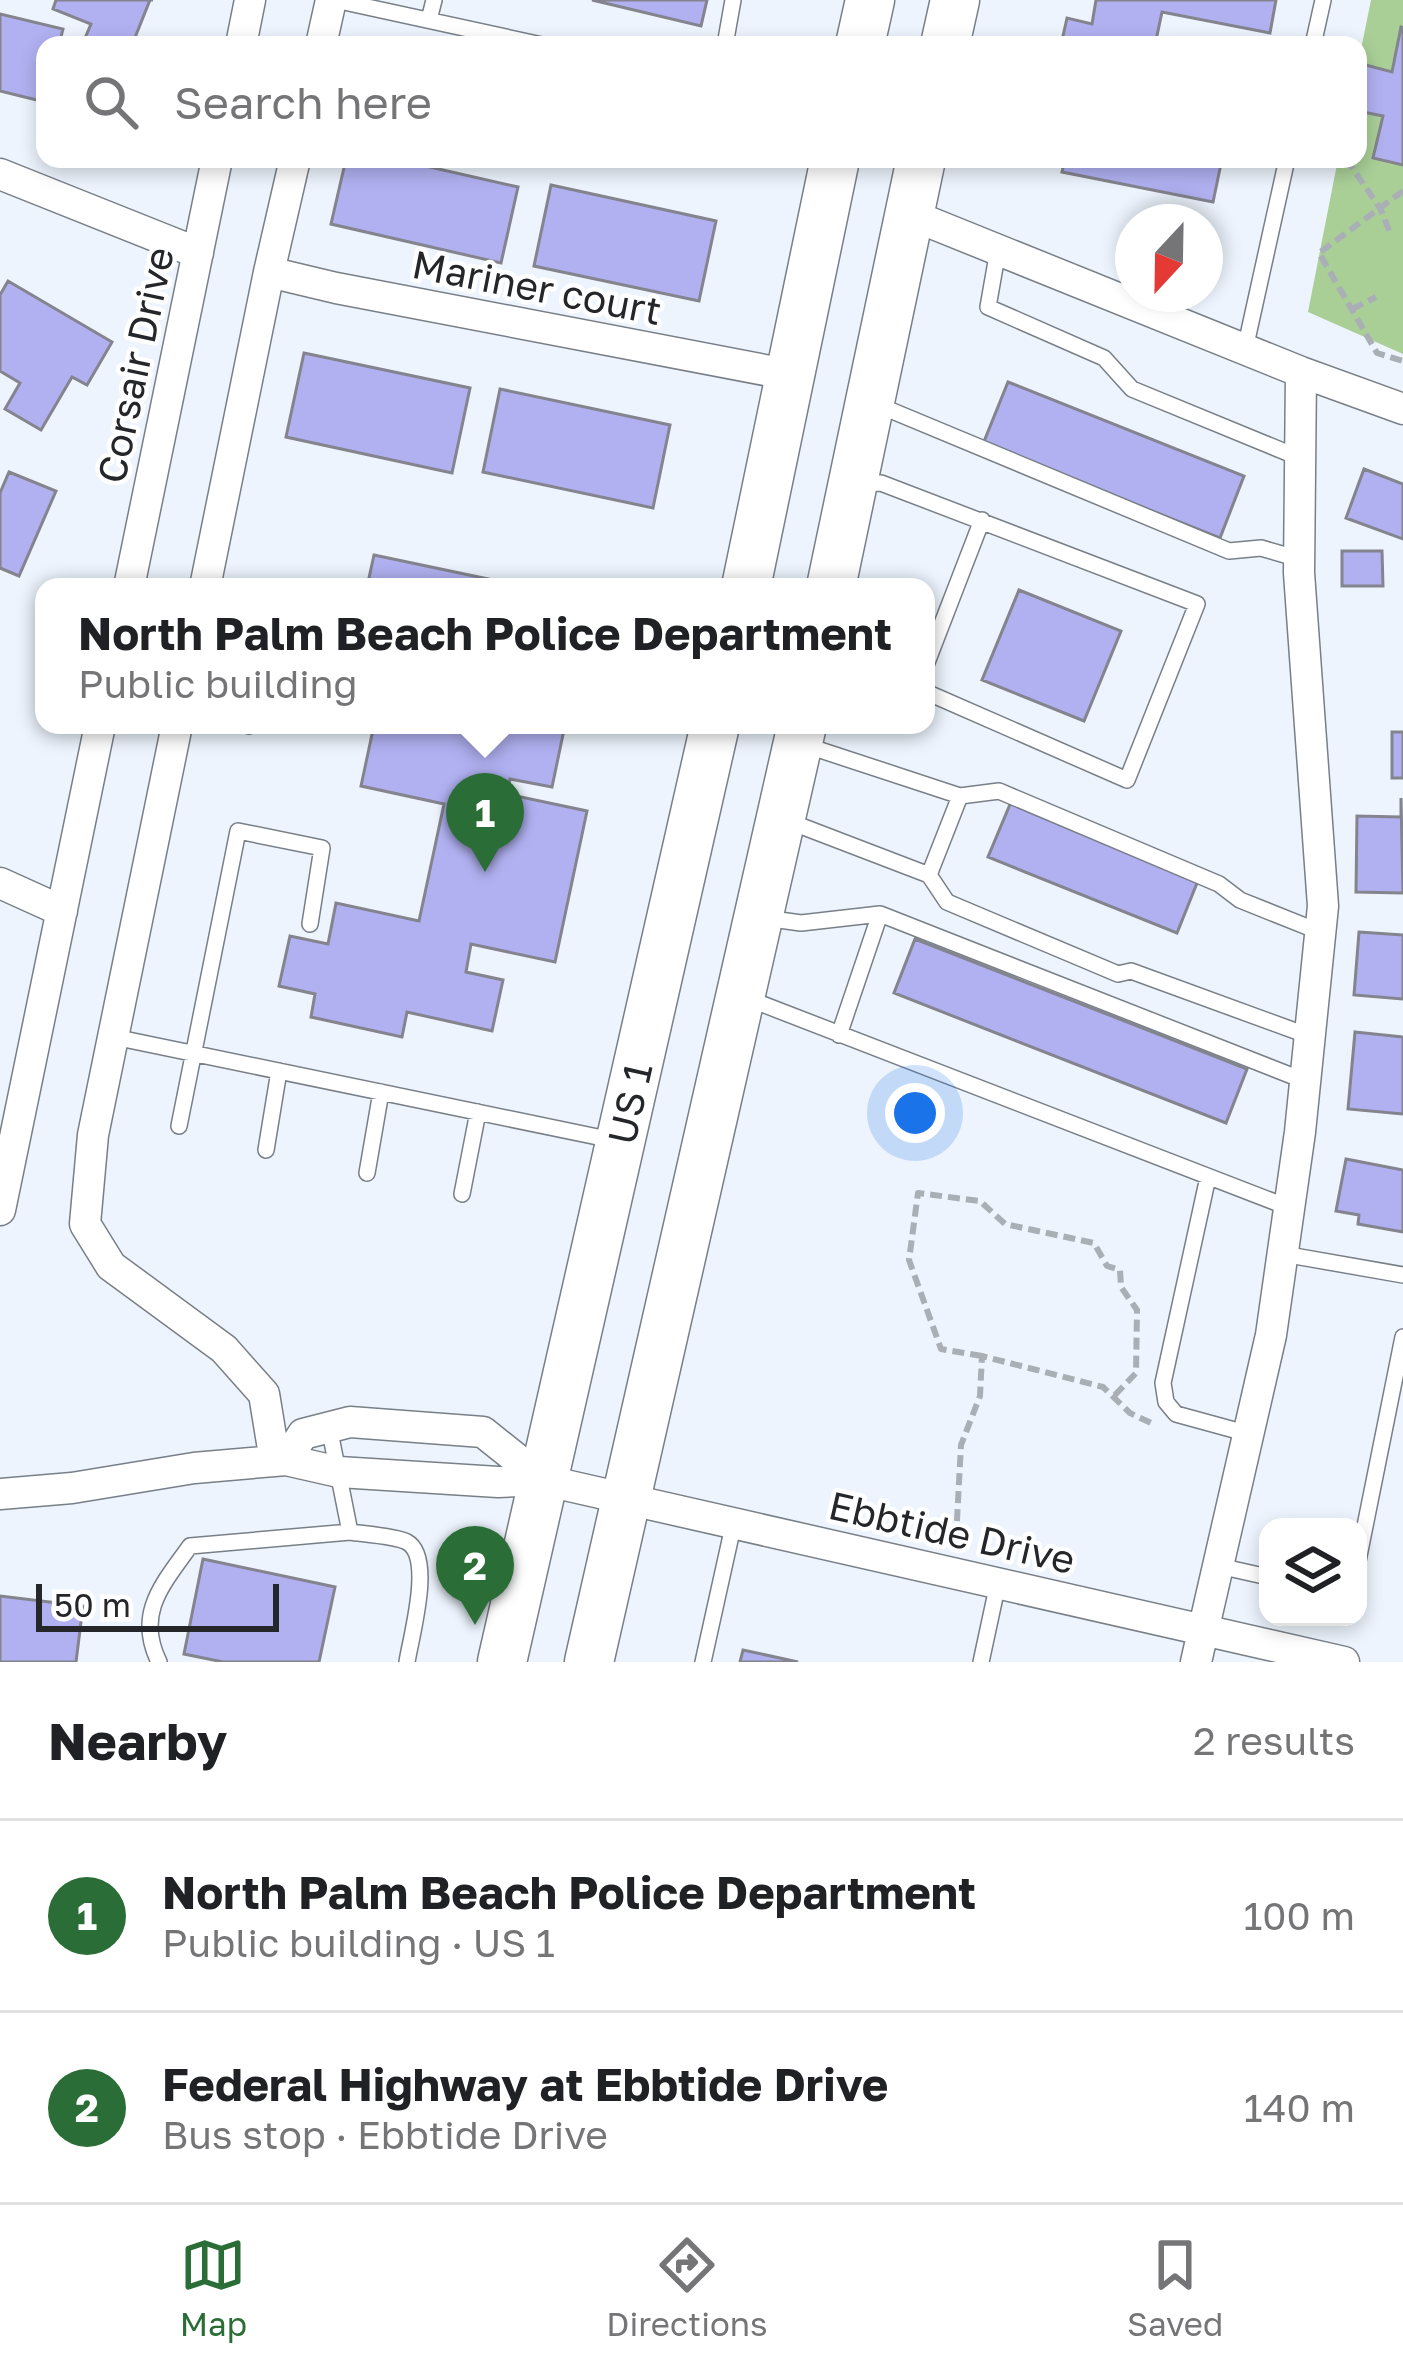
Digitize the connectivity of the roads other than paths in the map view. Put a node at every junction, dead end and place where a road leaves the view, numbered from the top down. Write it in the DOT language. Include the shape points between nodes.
graph roads {
  1 [pos="250,0"];
  2 [pos="333,0"];
  3 [pos="434,0"];
  4 [pos="733,0"];
  5 [pos="870,0"];
  6 [pos="955,0"];
  7 [pos="1323,0"];
  8 [pos="429,20"];
  9 [pos="243,36"];
  10 [pos="323,36"];
  11 [pos="501,36"];
  12 [pos="727,36"];
  13 [pos="862,36"];
  14 [pos="947,36"];
  15 [pos="1315,36"];
  16 [pos="215,168"];
  17 [pos="293,168"];
  18 [pos="834,168"];
  19 [pos="919,168"];
  20 [pos="1285,168"];
  21 [pos="0,174"];
  22 [pos="909,214"];
  23 [pos="998,250"];
  24 [pos="198,253"];
  25 [pos="269,272"];
  26 [pos="1245,349"];
  27 [pos="1301,372"];
  28 [pos="790,375"];
  29 [pos="869,402"];
  30 [pos="1403,409"];
  31 [pos="1300,458"];
  32 [pos="852,484"];
  33 [pos="982,520"];
  34 [pos="1299,559"];
  35 [pos="131,578"];
  36 [pos="208,578"];
  37 [pos="748,578"];
  38 [pos="833,578"];
  39 [pos="935,642"];
  40 [pos="935,696"];
  41 [pos="98,734"];
  42 [pos="175,734"];
  43 [pos="713,734"];
  44 [pos="800,734"];
  45 [pos="960,796"];
  46 [pos="780,818"];
  47 [pos="929,875"];
  48 [pos="0,883"];
  49 [pos="62,910"];
  50 [pos="880,914"];
  51 [pos="759,917"];
  52 [pos="310,924"];
  53 [pos="1320,932"];
  54 [pos="740,996"];
  55 [pos="839,1035"];
  56 [pos="114,1036"];
  57 [pos="1310,1036"];
  58 [pos="192,1053"];
  59 [pos="279,1071"];
  60 [pos="1306,1081"];
  61 [pos="381,1092"];
  62 [pos="478,1112"];
  63 [pos="179,1126"];
  64 [pos="620,1142"];
  65 [pos="266,1150"];
  66 [pos="367,1173"];
  67 [pos="1208,1177"];
  68 [pos="462,1194"];
  69 [pos="1289,1208"];
  70 [pos="0,1210"];
  71 [pos="1282,1254"];
  72 [pos="1403,1275"];
  73 [pos="1403,1337"];
  74 [pos="329,1427"];
  75 [pos="1249,1434"];
  76 [pos="280,1461"];
  77 [pos="339,1472"];
  78 [pos="543,1480"];
  79 [pos="0,1494"];
  80 [pos="627,1498"];
  81 [pos="1367,1518"];
  82 [pos="734,1522"];
  83 [pos="350,1532"];
  84 [pos="1219,1566"];
  85 [pos="1259,1575"];
  86 [pos="998,1583"];
  87 [pos="1203,1630"];
  88 [pos="159,1662"];
  89 [pos="407,1662"];
  90 [pos="502,1662"];
  91 [pos="589,1662"];
  92 [pos="703,1662"];
  93 [pos="981,1662"];
  94 [pos="1196,1662"];
  95 [pos="1344,1662"];
  1 -- 9 [label="street"];
  2 -- 8 [label="lane"];
  2 -- 10 [label="street"];
  3 -- 8 [label="lane"];
  4 -- 12 [label="lane"];
  5 -- 13 [label="main road"];
  6 -- 14 [label="main road"];
  7 -- 15 [label="lane"];
  8 -- 11 [label="lane"];
  16 -- 24 [label="street, Corsair Drive"];
  17 -- 25 [label="street"];
  18 -- 28 [label="main road"];
  19 -- 22 [label="main road"];
  20 -- 26 [label="lane"];
  21 -- 24 [label="street"];
  22 -- 23 [label="street"];
  22 -- 29 [label="main road"];
  23 -- 26 [label="street"];
  23 -- 31 [label="lane" via="988,307 1104,358 1132,389"];
  24 -- 35 [label="street, Corsair Drive"];
  25 -- 28 [label="street, Mariner court"];
  25 -- 36 [label="street"];
  26 -- 27 [label="street"];
  27 -- 30 [label="street"];
  27 -- 31 [label="street"];
  28 -- 37 [label="main road"];
  29 -- 32 [label="main road"];
  29 -- 34 [label="lane" via="1229,551 1261,548"];
  31 -- 34 [label="street"];
  32 -- 33 [label="lane" via="881,483"];
  32 -- 38 [label="main road"];
  33 -- 39 [label="lane"];
  33 -- 40 [label="lane" via="1197,604 1127,780"];
  34 -- 53 [label="street"];
  41 -- 49 [label="street"];
  42 -- 56 [label="street"];
  43 -- 64 [label="main road, US 1 / US 1"];
  44 -- 45 [label="lane"];
  44 -- 46 [label="main road"];
  45 -- 47 [label="lane"];
  45 -- 53 [label="lane" via="999,791"];
  46 -- 47 [label="lane"];
  46 -- 51 [label="main road"];
  47 -- 57 [label="lane" via="947,902 1118,974 1131,971"];
  48 -- 49 [label="street"];
  49 -- 70 [label="street"];
  50 -- 51 [label="lane" via="801,923"];
  50 -- 55 [label="lane"];
  50 -- 60 [label="lane"];
  51 -- 54 [label="main road"];
  52 -- 58 [label="lane" via="322,848 238,831"];
  53 -- 57 [label="street"];
  54 -- 55 [label="lane"];
  54 -- 80 [label="main road"];
  55 -- 67 [label="lane"];
  56 -- 58 [label="lane"];
  56 -- 76 [label="street" via="85,1224 111,1266 224,1349 264,1394"];
  57 -- 60 [label="street"];
  58 -- 59 [label="lane"];
  58 -- 63 [label="lane"];
  59 -- 61 [label="lane"];
  59 -- 65 [label="lane"];
  60 -- 69 [label="street"];
  61 -- 62 [label="lane"];
  61 -- 66 [label="lane"];
  62 -- 64 [label="lane"];
  62 -- 68 [label="lane"];
  64 -- 78 [label="main road, US 1 / US 1"];
  67 -- 69 [label="lane"];
  67 -- 75 [label="lane" via="1162,1383 1176,1414"];
  69 -- 71 [label="street"];
  71 -- 72 [label="lane"];
  71 -- 75 [label="street"];
  73 -- 81 [label="lane"];
  74 -- 76 [label="street" via="303,1434"];
  74 -- 77 [label="lane"];
  74 -- 78 [label="street, Ebbtide Drive" via="483,1432"];
  75 -- 84 [label="street"];
  76 -- 77 [label="street, Ebbtide Drive"];
  76 -- 79 [label="street, Ebbtide Drive"];
  77 -- 78 [label="street, Ebbtide Drive"];
  77 -- 83 [label="lane"];
  78 -- 80 [label="street, Ebbtide Drive"];
  78 -- 90 [label="main road, US 1"];
  80 -- 82 [label="street, Ebbtide Drive"];
  80 -- 91 [label="main road"];
  82 -- 86 [label="street, Ebbtide Drive"];
  82 -- 92 [label="lane"];
  83 -- 88 [label="lane" via="190,1546 154,1597 149,1625"];
  83 -- 89 [label="lane" via="407,1542 418,1554 422,1575"];
  84 -- 85 [label="lane"];
  84 -- 87 [label="street"];
  86 -- 87 [label="street, Ebbtide Drive"];
  86 -- 93 [label="lane"];
  87 -- 94 [label="street"];
  87 -- 95 [label="street, Ebbtide Drive"];
}
